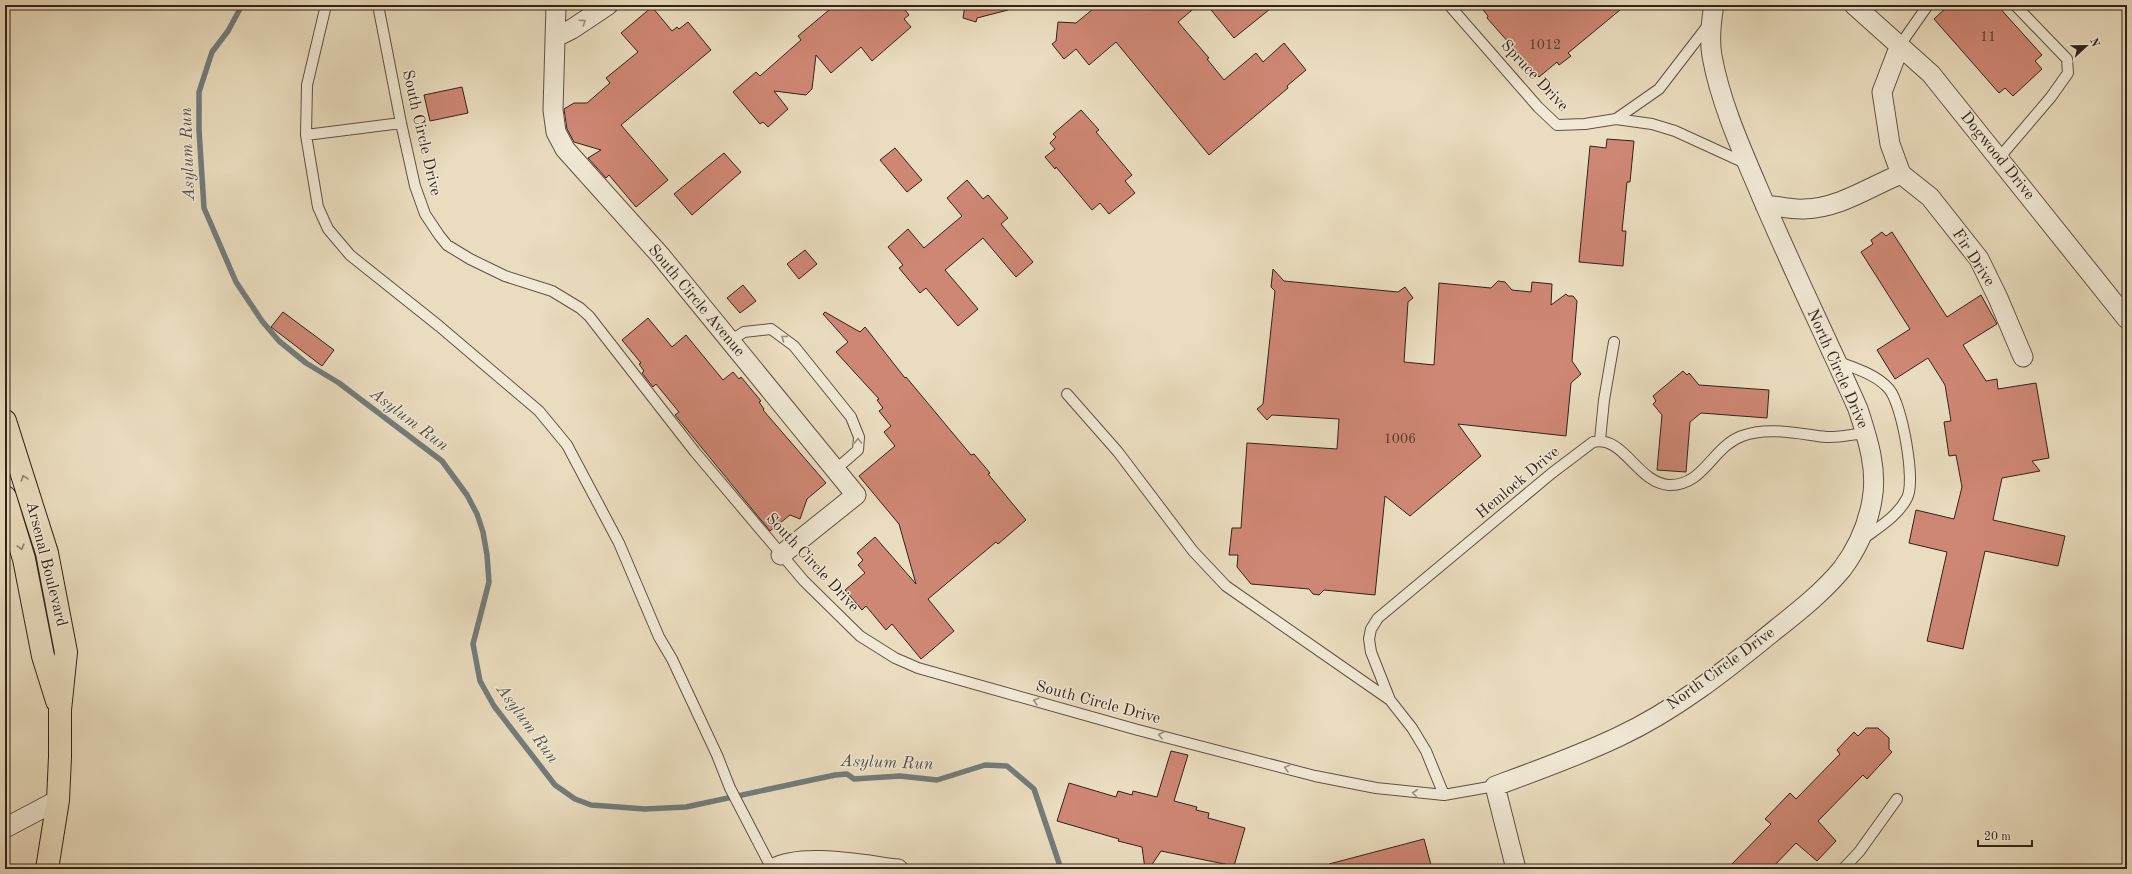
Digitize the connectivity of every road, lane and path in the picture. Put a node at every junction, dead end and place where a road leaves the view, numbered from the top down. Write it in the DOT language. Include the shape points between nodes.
graph roads {
  1 [pos="326,5"];
  2 [pos="378,5"];
  3 [pos="556,5"];
  4 [pos="608,5"];
  5 [pos="1449,5"];
  6 [pos="1854,5"];
  7 [pos="1928,5"];
  8 [pos="2015,5"];
  9 [pos="1712,13"];
  10 [pos="556,37"];
  11 [pos="1900,45"];
  12 [pos="1616,119"];
  13 [pos="401,123"];
  14 [pos="306,135"];
  15 [pos="1999,158"];
  16 [pos="1747,164"];
  17 [pos="1901,174"];
  18 [pos="1765,204"];
  19 [pos="2127,319"];
  20 [pos="730,341"];
  21 [pos="1614,342"];
  22 [pos="2023,357"];
  23 [pos="1836,361"];
  24 [pos="1066,394"];
  25 [pos="5,421"];
  26 [pos="1866,433"];
  27 [pos="1600,440"];
  28 [pos="835,470"];
  29 [pos="5,497"];
  30 [pos="1858,542"];
  31 [pos="781,555"];
  32 [pos="1390,700"];
  33 [pos="60,710"];
  34 [pos="1494,786"];
  35 [pos="1444,795"];
  36 [pos="1897,799"];
  37 [pos="58,800"];
  38 [pos="5,828"];
  39 [pos="47,869"];
  40 [pos="772,869"];
  41 [pos="898,869"];
  42 [pos="1516,869"];
  43 [pos="1843,869"];
  1 -- 14 [label="lane" via="307,85"];
  2 -- 13 [label="lane, South Circle Drive"];
  3 -- 10 [label="street, South Circle Avenue"];
  10 -- 4 [label="street, one-way"];
  5 -- 12 [label="lane, Spruce Drive" via="1556,125"];
  6 -- 11 [label="street, Dogwood Drive"];
  7 -- 11 [label="lane"];
  8 -- 15 [label="lane" via="2067,59 2068,73"];
  9 -- 12 [label="lane, Spruce Drive" via="1659,89"];
  9 -- 16 [label="street, North Circle Drive" via="1712,56 1716,74"];
  10 -- 20 [label="street, South Circle Avenue" via="553,110 556,132 565,150 660,255"];
  11 -- 15 [label="street, Dogwood Drive" via="1932,74"];
  11 -- 17 [label="street" via="1882,92 1890,144"];
  12 -- 16 [label="lane, Spruce Drive" via="1652,124 1675,131"];
  13 -- 14 [label="lane"];
  13 -- 31 [label="lane, South Circle Drive" via="420,201 431,226 443,240 457,252 488,268 564,297 589,316 695,452"];
  14 -- 40 [label="lane" via="318,207 328,229 338,242 350,255 539,411 567,445 619,543 659,637 672,659 730,788"];
  15 -- 19 [label="street, Dogwood Drive"];
  16 -- 18 [label="street, North Circle Drive"];
  17 -- 18 [label="street" via="1872,186 1852,199 1828,206 1804,209"];
  17 -- 22 [label="street, Fir Drive" via="1930,197 1979,260"];
  18 -- 23 [label="street, North Circle Drive"];
  20 -- 28 [label="street, South Circle Avenue"];
  28 -- 20 [label="lane, one-way" via="858,450 859,437 851,417 794,346 771,329 744,332"];
  21 -- 27 [label="lane"];
  23 -- 26 [label="street, North Circle Drive"];
  23 -- 30 [label="lane" via="1875,377 1890,390 1898,407 1909,463 1908,497 1896,514"];
  24 -- 32 [label="lane" via="1123,458 1193,551 1226,586"];
  33 -- 25 [label="main road, Arsenal Boulevard, one-way" via="66,652 61,619 38,520"];
  26 -- 27 [label="lane" via="1828,437 1778,432 1746,434 1719,451 1692,480 1668,485 1647,476 1617,447"];
  26 -- 30 [label="street, North Circle Drive" via="1872,464 1873,499"];
  27 -- 32 [label="lane, Hemlock Drive" via="1588,444 1378,618 1371,629 1369,639 1371,652"];
  28 -- 31 [label="street, South Circle Avenue" via="856,495"];
  29 -- 33 [label="main road, Arsenal Boulevard, one-way" via="31,590 43,656"];
  30 -- 34 [label="street, North Circle Drive" via="1828,585 1755,647 1696,691 1618,737"];
  35 -- 31 [label="lane, South Circle Drive, one-way" via="1376,788 1315,776 1138,730 918,668 895,658 860,636"];
  32 -- 35 [label="lane, Hemlock Drive" via="1426,751"];
  33 -- 37 [label="main road, Arsenal Boulevard"];
  34 -- 35 [label="lane, South Circle Drive"];
  34 -- 42 [label="street"];
  36 -- 43 [label="lane" via="1859,852"];
  37 -- 38 [label="street"];
  37 -- 39 [label="main road, Arsenal Boulevard"];
  40 -- 41 [label="street" via="781,864 802,860"];
}
